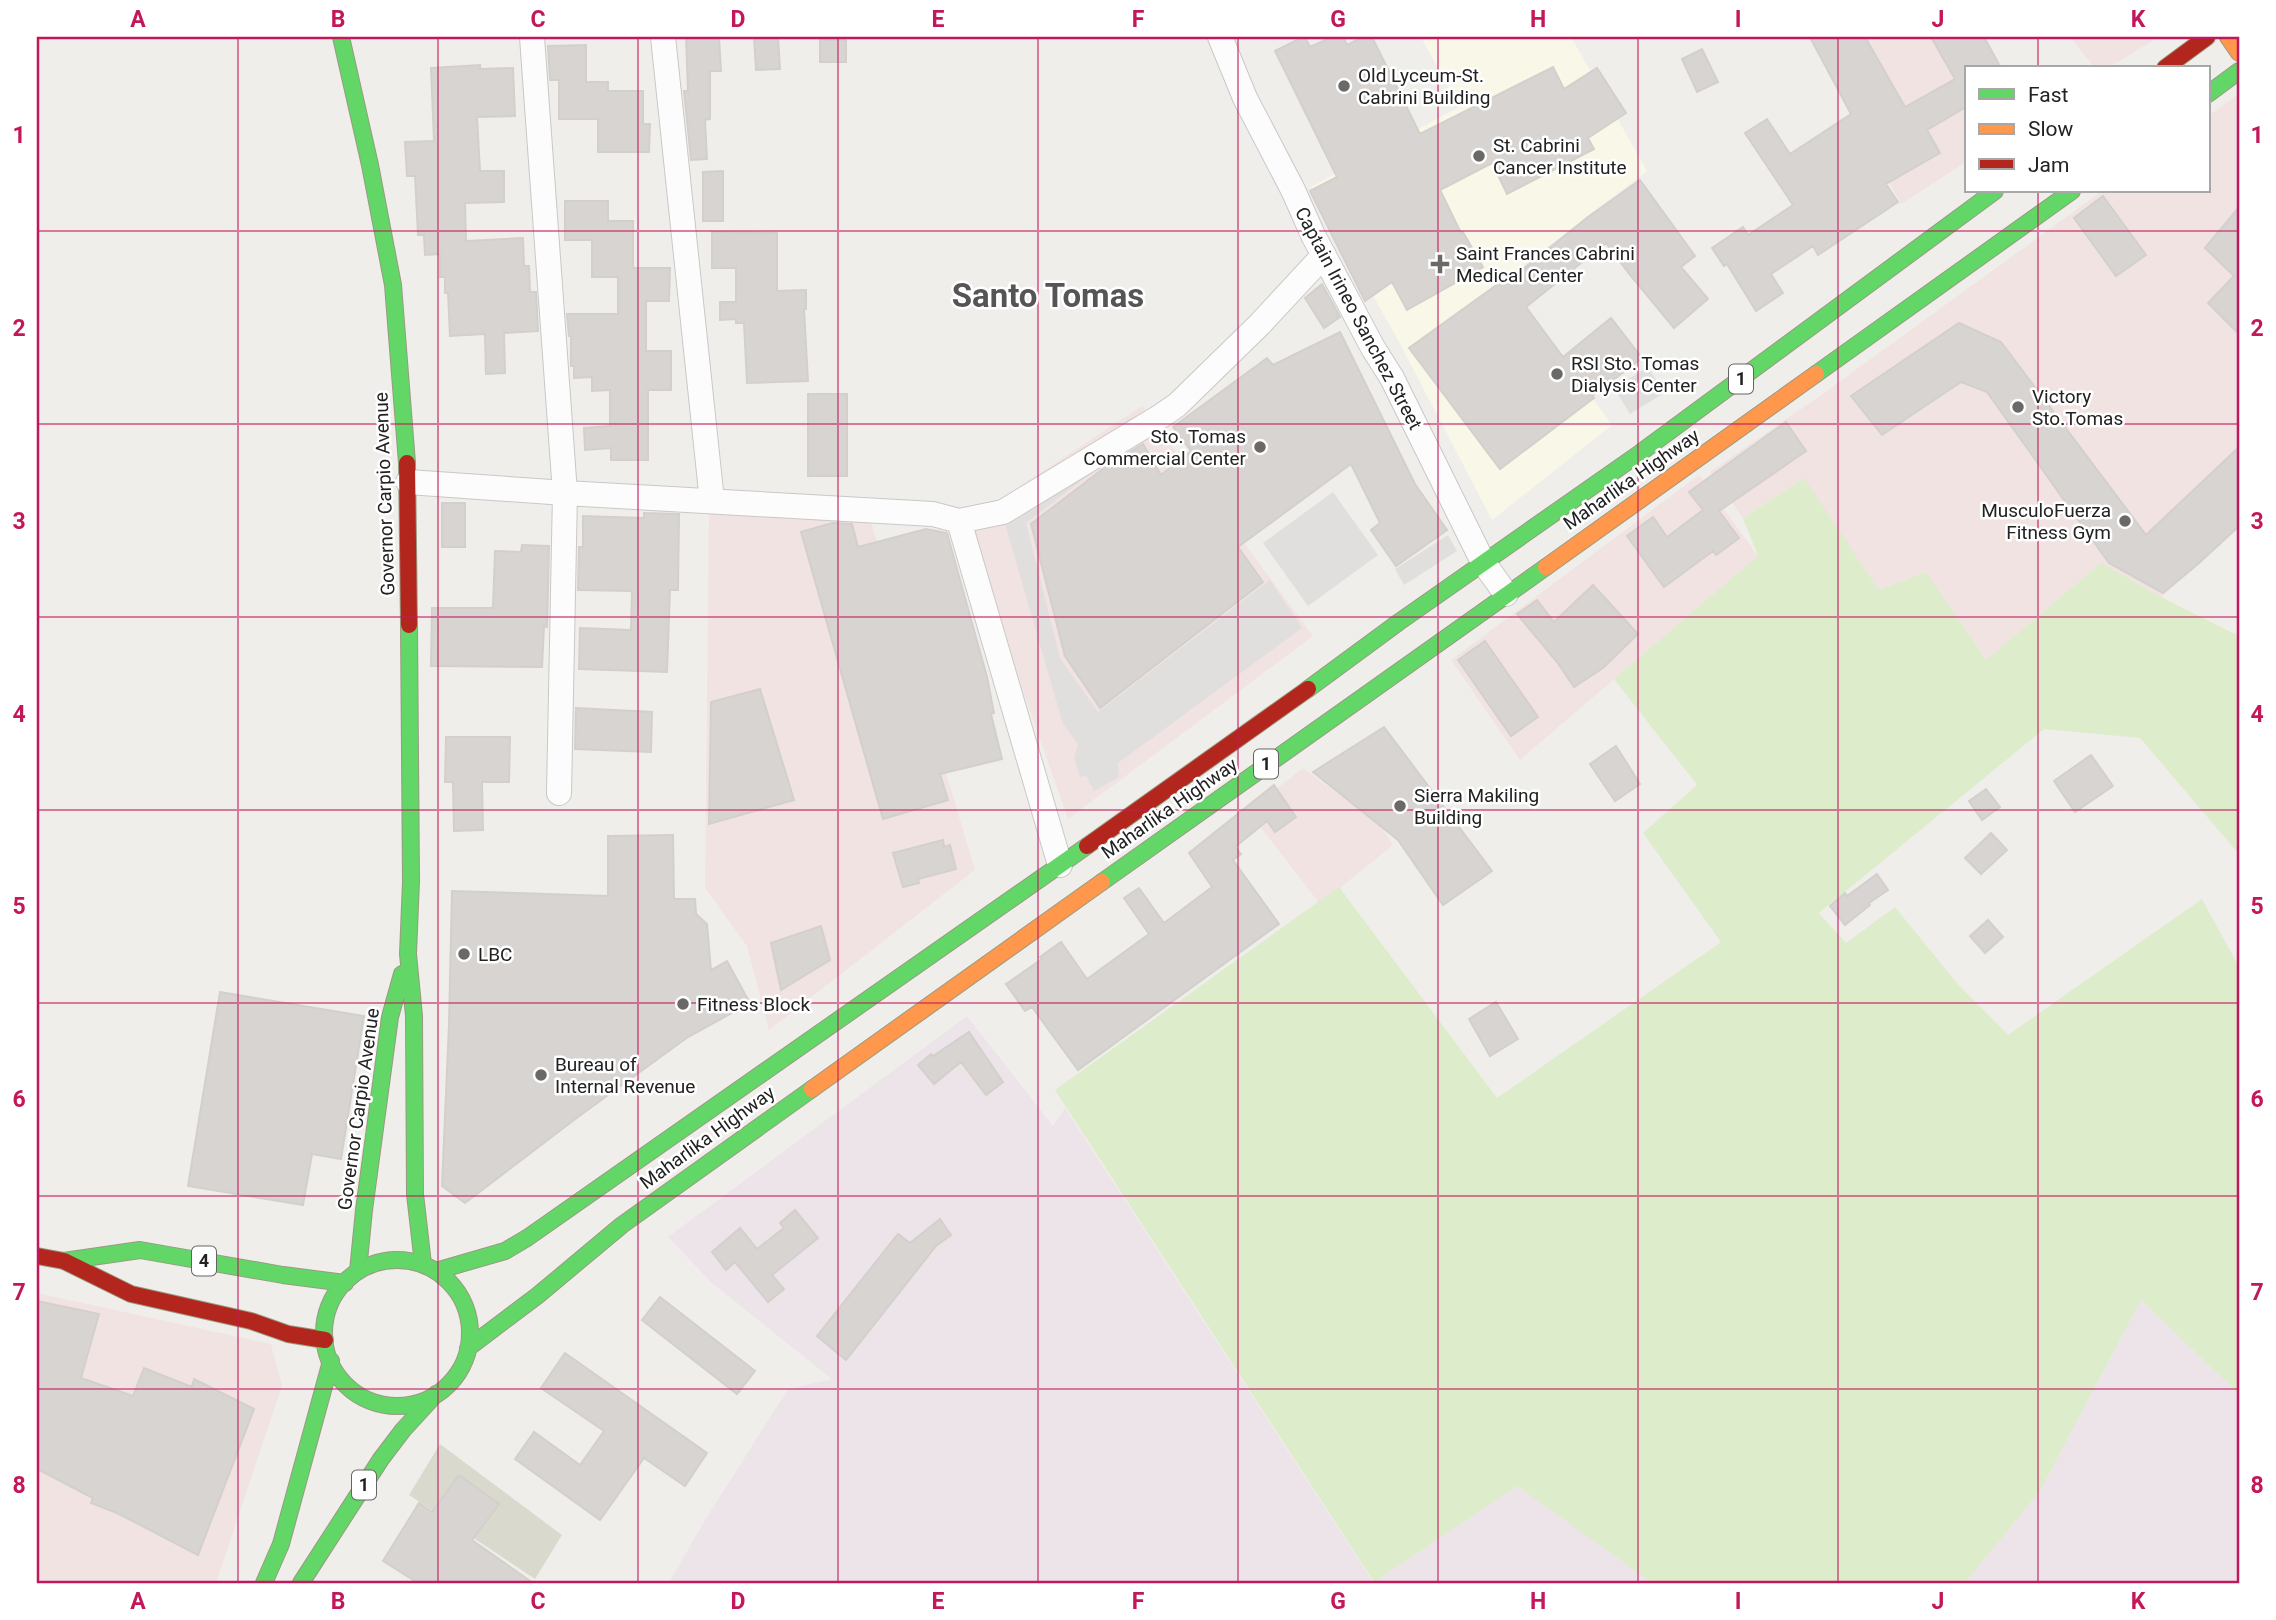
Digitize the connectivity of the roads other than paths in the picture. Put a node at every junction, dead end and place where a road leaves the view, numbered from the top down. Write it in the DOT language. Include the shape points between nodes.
graph roads {
  1 [pos="341,37"];
  2 [pos="532,37"];
  3 [pos="663,37"];
  4 [pos="1220,37"];
  5 [pos="2207,37"];
  6 [pos="2228,37"];
  7 [pos="2239,52"];
  8 [pos="2168,66"];
  9 [pos="2239,71"];
  10 [pos="2210,93"];
  11 [pos="1994,192"];
  12 [pos="2071,192"];
  13 [pos="1324,255"];
  14 [pos="408,482"];
  15 [pos="565,494"];
  16 [pos="712,501"];
  17 [pos="959,521"];
  18 [pos="1483,562"];
  19 [pos="1506,594"];
  20 [pos="559,793"];
  21 [pos="1060,866"];
  22 [pos="408,954"];
  23 [pos="37,1256"];
  24 [pos="64,1261"];
  25 [pos="429,1268"];
  26 [pos="358,1271"];
  27 [pos="345,1283"];
  28 [pos="325,1340"];
  29 [pos="468,1348"];
  30 [pos="331,1361"];
  31 [pos="436,1394"];
  32 [pos="264,1583"];
  33 [pos="301,1583"];
  1 -- 14 [label="main road, Governor Carpio Avenue" via="393,285"];
  2 -- 15 [label="street"];
  3 -- 16 [label="street"];
  4 -- 13 [label="street, Captain Irineo Sanchez Street" via="1245,98"];
  5 -- 8 [label="main road"];
  6 -- 7 [label="main road"];
  9 -- 10 [label="main road"];
  11 -- 18 [label="main road, Maharlika Highway / 1" via="1640,453"];
  12 -- 19 [label="main road, Maharlika Highway / 1"];
  13 -- 17 [label="street" via="1177,405 1003,512"];
  13 -- 18 [label="street, Captain Irineo Sanchez Street" via="1392,378"];
  14 -- 15 [label="street"];
  14 -- 22 [label="main road, Governor Carpio Avenue"];
  15 -- 16 [label="street"];
  15 -- 20 [label="street"];
  16 -- 17 [label="street" via="933,514"];
  17 -- 21 [label="street"];
  18 -- 19 [label="street, Captain Irineo Sanchez Street"];
  18 -- 21 [label="main road, Maharlika Highway / 1"];
  19 -- 29 [label="main road, Maharlika Highway / 1" via="622,1225"];
  21 -- 25 [label="main road, Maharlika Highway / 1" via="527,1238 505,1251"];
  22 -- 25 [label="main road, Governor Carpio Avenue" via="414,1016 415,1194"];
  22 -- 26 [label="main road, Governor Carpio Avenue" via="390,1017"];
  23 -- 24 [label="main road, 4"];
  24 -- 27 [label="main road, 4" via="140,1250"];
  24 -- 28 [label="main road, 4" via="131,1294 251,1321 288,1335"];
  25 -- 26 [label="main road, 1" via="391,1260"];
  25 -- 29 [label="main road, 1" via="451,1284 464,1304"];
  26 -- 27 [label="main road, 1"];
  27 -- 28 [label="main road, 1" via="328,1309"];
  28 -- 30 [label="main road, 1"];
  29 -- 31 [label="main road, 1" via="456,1376"];
  30 -- 31 [label="main road, 1" via="347,1386 382,1404 417,1403"];
  30 -- 32 [label="main road" via="281,1544"];
  31 -- 33 [label="main road, 1" via="380,1459"];
}
